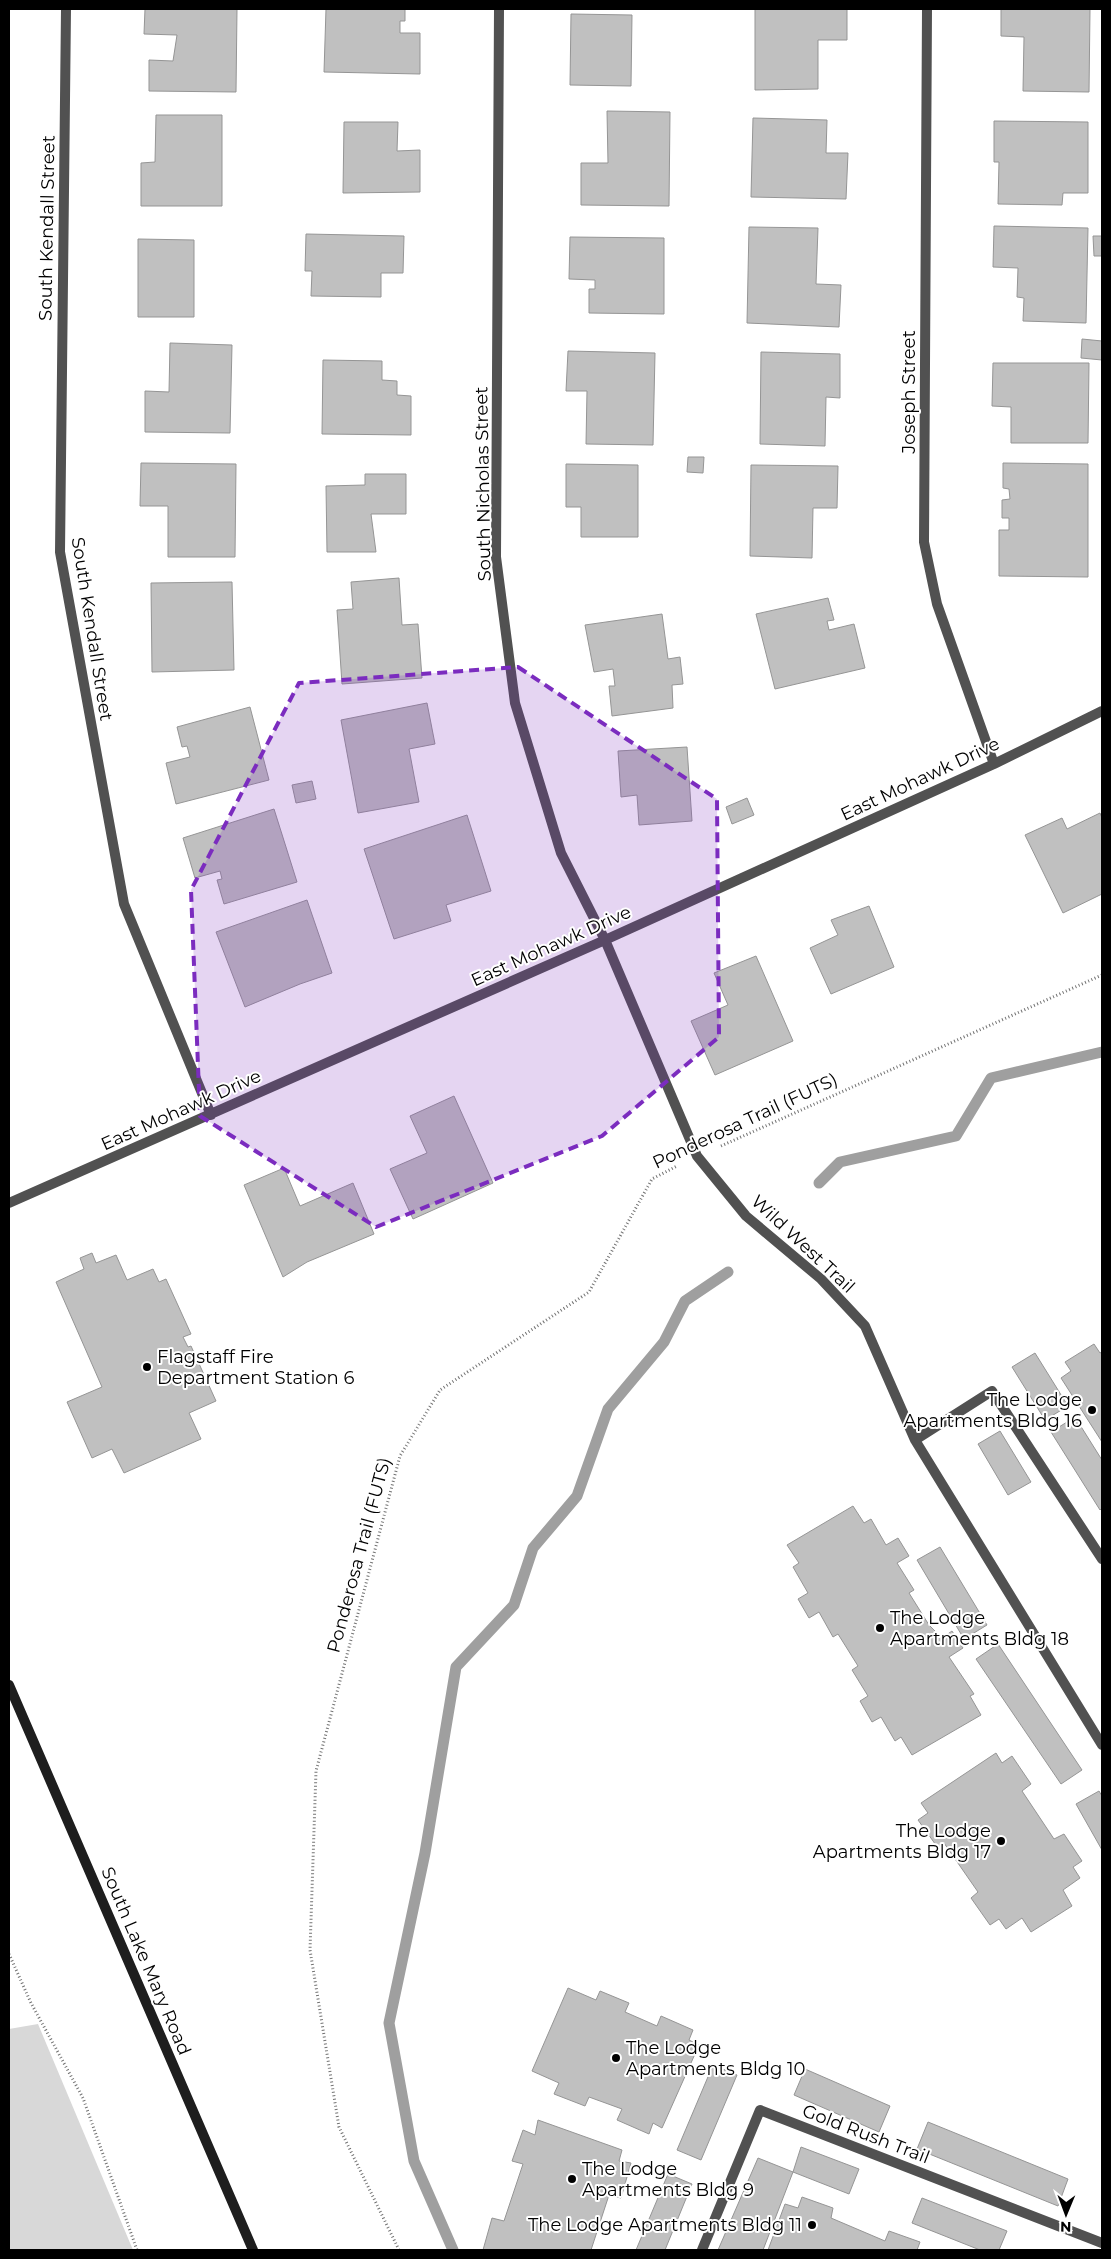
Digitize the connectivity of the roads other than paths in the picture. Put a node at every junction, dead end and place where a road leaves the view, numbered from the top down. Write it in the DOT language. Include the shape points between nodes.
graph roads {
  1 [pos="66,9"];
  2 [pos="499,9"];
  3 [pos="928,9"];
  4 [pos="1102,711"];
  5 [pos="994,764"];
  6 [pos="606,940"];
  7 [pos="211,1115"];
  8 [pos="9,1203"];
  9 [pos="915,1440"];
  10 [pos="1102,1559"];
  11 [pos="9,1685"];
  12 [pos="1102,1745"];
  13 [pos="1102,2243"];
  14 [pos="1102,2247"];
  15 [pos="253,2250"];
  16 [pos="702,2250"];
  17 [pos="1099,2250"];
  1 -- 7 [label="street, South Kendall Street" via="60,552 124,904"];
  2 -- 6 [label="street, South Nicholas Street" via="496,557 515,703 561,854"];
  3 -- 5 [label="street, Joseph Street" via="924,542 937,604"];
  4 -- 5 [label="street, East Mohawk Drive"];
  5 -- 6 [label="street, East Mohawk Drive"];
  6 -- 7 [label="street, East Mohawk Drive"];
  6 -- 9 [label="street, Wild West Trail" via="698,1156 746,1216 821,1279 865,1326"];
  7 -- 8 [label="street, East Mohawk Drive"];
  9 -- 10 [label="street" via="992,1391"];
  9 -- 12 [label="street, Wild West Trail"];
  11 -- 15 [label="main road, South Lake Mary Road"];
  13 -- 16 [label="street, Gold Rush Trail" via="760,2110"];
  14 -- 17 [label="street"];
}
